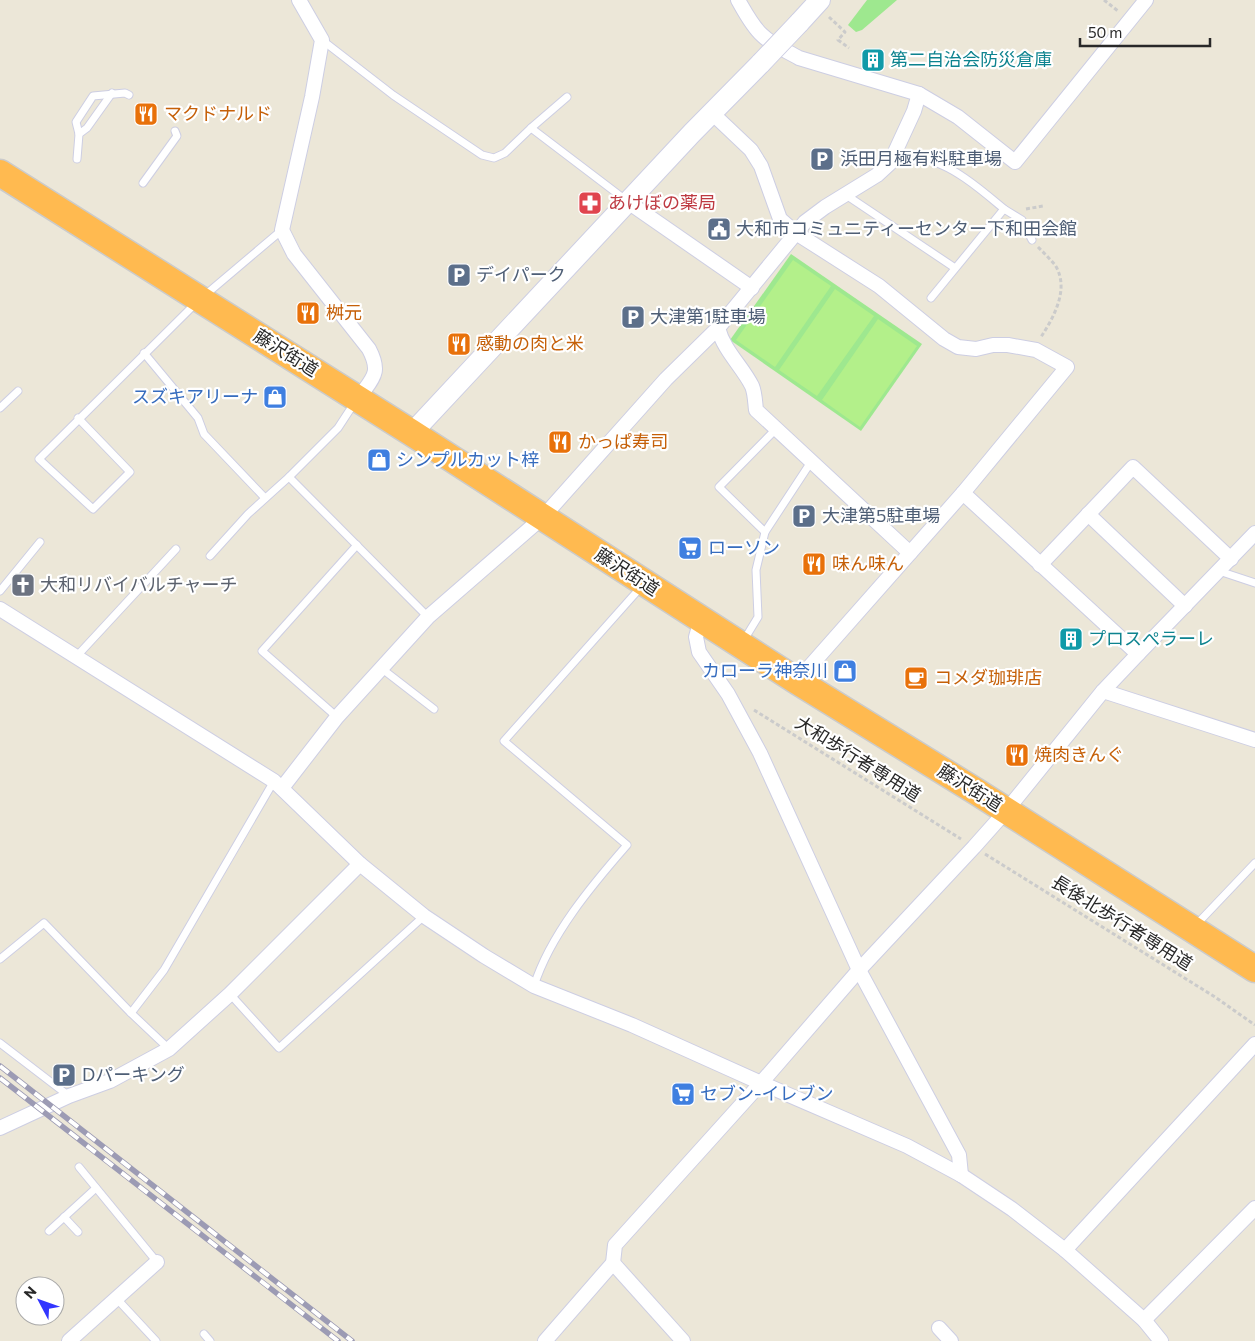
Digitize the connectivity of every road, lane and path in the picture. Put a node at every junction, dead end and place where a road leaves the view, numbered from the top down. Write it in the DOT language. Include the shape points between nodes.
graph roads {
  1 [pos="299,0"];
  2 [pos="738,0"];
  3 [pos="1104,0"];
  4 [pos="1146,0"];
  5 [pos="822,6"];
  6 [pos="1122,14"];
  7 [pos="322,40"];
  8 [pos="849,48"];
  9 [pos="112,93"];
  10 [pos="919,94"];
  11 [pos="129,95"];
  12 [pos="567,98"];
  13 [pos="713,114"];
  14 [pos="531,128"];
  15 [pos="175,131"];
  16 [pos="78,134"];
  17 [pos="77,159"];
  18 [pos="890,163"];
  19 [pos="0,173"];
  20 [pos="143,183"];
  21 [pos="846,195"];
  22 [pos="628,202"];
  23 [pos="1004,209"];
  24 [pos="282,230"];
  25 [pos="796,233"];
  26 [pos="1032,240"];
  27 [pos="955,268"];
  28 [pos="752,288"];
  29 [pos="931,298"];
  30 [pos="200,300"];
  31 [pos="718,328"];
  32 [pos="1041,337"];
  33 [pos="144,353"];
  34 [pos="18,391"];
  35 [pos="358,398"];
  36 [pos="2,402"];
  37 [pos="78,418"];
  38 [pos="777,428"];
  39 [pos="412,433"];
  40 [pos="811,462"];
  41 [pos="289,477"];
  42 [pos="963,494"];
  43 [pos="265,498"];
  44 [pos="1088,514"];
  45 [pos="543,517"];
  46 [pos="766,532"];
  47 [pos="1255,533"];
  48 [pos="40,542"];
  49 [pos="356,545"];
  50 [pos="176,549"];
  51 [pos="910,553"];
  52 [pos="210,556"];
  53 [pos="1231,559"];
  54 [pos="1040,564"];
  55 [pos="1219,572"];
  56 [pos="645,583"];
  57 [pos="1255,583"];
  58 [pos="0,591"];
  59 [pos="1185,606"];
  60 [pos="0,609"];
  61 [pos="428,616"];
  62 [pos="701,619"];
  63 [pos="741,645"];
  64 [pos="1138,654"];
  65 [pos="76,657"];
  66 [pos="380,668"];
  67 [pos="797,682"];
  68 [pos="1104,691"];
  69 [pos="728,694"];
  70 [pos="434,710"];
  71 [pos="337,717"];
  72 [pos="1255,740"];
  73 [pos="278,784"];
  74 [pos="1006,810"];
  75 [pos="974,847"];
  76 [pos="1255,863"];
  77 [pos="360,864"];
  78 [pos="424,916"];
  79 [pos="1192,929"];
  80 [pos="0,959"];
  81 [pos="1255,969"];
  82 [pos="859,970"];
  83 [pos="534,986"];
  84 [pos="230,994"];
  85 [pos="131,1013"];
  86 [pos="1255,1025"];
  87 [pos="0,1043"];
  88 [pos="1255,1044"];
  89 [pos="169,1049"];
  90 [pos="761,1083"];
  91 [pos="69,1096"];
  92 [pos="0,1128"];
  93 [pos="79,1167"];
  94 [pos="961,1176"];
  95 [pos="96,1188"];
  96 [pos="1255,1208"];
  97 [pos="64,1217"];
  98 [pos="49,1230"];
  99 [pos="78,1232"];
  100 [pos="1064,1250"];
  101 [pos="157,1262"];
  102 [pos="613,1263"];
  103 [pos="116,1299"];
  104 [pos="1144,1320"];
  105 [pos="940,1328"];
  106 [pos="204,1334"];
  107 [pos="69,1341"];
  108 [pos="156,1341"];
  109 [pos="210,1341"];
  110 [pos="545,1341"];
  111 [pos="683,1341"];
  112 [pos="951,1341"];
  113 [pos="1161,1341"];
  1 -- 7 [label="street"];
  2 -- 10 [label="street" via="763,36 799,58"];
  3 -- 6 [label="path"];
  4 -- 10 [label="street" via="1015,162 958,117"];
  5 -- 8 [label="path" via="845,32 838,40"];
  5 -- 13 [label="street, bridge" via="799,23"];
  7 -- 14 [label="lane" via="482,155 494,158 505,153"];
  7 -- 24 [label="street"];
  9 -- 11 [label="lane"];
  9 -- 16 [label="lane" via="87,128"];
  9 -- 16 [label="lane" via="93,96 76,122"];
  10 -- 18 [label="street"];
  12 -- 14 [label="lane"];
  13 -- 22 [label="street"];
  13 -- 25 [label="street" via="751,150 761,166 780,219"];
  14 -- 22 [label="lane"];
  15 -- 20 [label="lane" via="177,136"];
  16 -- 17 [label="lane"];
  18 -- 21 [label="street" via="877,176"];
  18 -- 23 [label="lane" via="925,160 940,164 966,179"];
  19 -- 30 [label="highway, 藤沢街道"];
  21 -- 25 [label="street" via="805,222"];
  21 -- 27 [label="lane"];
  22 -- 28 [label="street"];
  22 -- 39 [label="street"];
  23 -- 26 [label="lane" via="1022,220"];
  23 -- 27 [label="lane"];
  24 -- 30 [label="lane"];
  24 -- 35 [label="street" via="294,254 369,349 376,363 375,374"];
  25 -- 28 [label="street"];
  25 -- 42 [label="street" via="879,286 958,347 976,349 1008,345 1036,350 1067,367"];
  26 -- 32 [label="path" via="1055,266 1060,279 1058,307"];
  27 -- 29 [label="lane"];
  28 -- 31 [label="street"];
  30 -- 33 [label="lane"];
  30 -- 35 [label="highway, 藤沢街道"];
  31 -- 38 [label="street" via="726,348 753,388 756,410"];
  31 -- 45 [label="street" via="660,386"];
  33 -- 37 [label="lane"];
  33 -- 43 [label="lane" via="198,418 204,434"];
  34 -- 36 [label="lane"];
  35 -- 39 [label="highway, 藤沢街道"];
  35 -- 41 [label="lane" via="338,428"];
  37 -- 37 [label="lane" via="130,472 93,509 39,459"];
  38 -- 40 [label="street"];
  38 -- 46 [label="lane" via="719,488"];
  39 -- 45 [label="highway, 藤沢街道"];
  40 -- 46 [label="lane"];
  40 -- 51 [label="street"];
  41 -- 43 [label="lane"];
  41 -- 49 [label="lane"];
  42 -- 51 [label="street"];
  42 -- 54 [label="street"];
  43 -- 52 [label="lane"];
  44 -- 53 [label="street" via="1133,467"];
  44 -- 54 [label="street"];
  44 -- 59 [label="street"];
  45 -- 56 [label="highway, 藤沢街道"];
  45 -- 61 [label="street"];
  46 -- 63 [label="lane" via="756,570 758,617"];
  47 -- 53 [label="street"];
  48 -- 58 [label="lane"];
  49 -- 61 [label="lane"];
  49 -- 71 [label="lane" via="262,651"];
  50 -- 65 [label="lane"];
  51 -- 67 [label="street"];
  53 -- 55 [label="street"];
  54 -- 64 [label="street"];
  55 -- 57 [label="lane"];
  55 -- 59 [label="street"];
  56 -- 62 [label="highway, 藤沢街道"];
  56 -- 83 [label="lane" via="504,741 627,845 576,908 540,967"];
  59 -- 64 [label="street"];
  60 -- 65 [label="street"];
  61 -- 66 [label="street"];
  62 -- 63 [label="highway, 藤沢街道"];
  62 -- 69 [label="street" via="696,637 699,652"];
  63 -- 67 [label="highway, 藤沢街道"];
  64 -- 68 [label="street"];
  65 -- 73 [label="street"];
  66 -- 70 [label="lane"];
  66 -- 71 [label="street"];
  67 -- 74 [label="highway, 藤沢街道"];
  68 -- 72 [label="street"];
  68 -- 74 [label="street"];
  69 -- 75 [label="path, 大和歩行者専用道"];
  69 -- 82 [label="street" via="760,753"];
  71 -- 73 [label="street"];
  73 -- 77 [label="street"];
  73 -- 85 [label="lane" via="164,970"];
  74 -- 75 [label="street"];
  74 -- 79 [label="highway, 藤沢街道"];
  75 -- 82 [label="street"];
  75 -- 86 [label="path, 長後北歩行者専用道" via="1216,997"];
  76 -- 79 [label="lane"];
  77 -- 78 [label="street"];
  77 -- 84 [label="street"];
  78 -- 83 [label="street"];
  78 -- 84 [label="lane" via="279,1048"];
  79 -- 81 [label="highway, 藤沢街道"];
  80 -- 85 [label="lane" via="44,923"];
  82 -- 90 [label="street"];
  82 -- 94 [label="street" via="959,1155"];
  83 -- 90 [label="street" via="632,1025"];
  84 -- 89 [label="street"];
  85 -- 89 [label="lane"];
  87 -- 91 [label="lane"];
  88 -- 100 [label="street"];
  89 -- 91 [label="street" via="110,1081"];
  90 -- 94 [label="street" via="907,1146"];
  90 -- 102 [label="street" via="615,1245"];
  91 -- 92 [label="street"];
  93 -- 95 [label="lane"];
  94 -- 100 [label="street" via="1012,1209"];
  95 -- 97 [label="lane"];
  95 -- 101 [label="lane"];
  96 -- 104 [label="street"];
  97 -- 98 [label="lane"];
  97 -- 99 [label="lane"];
  100 -- 104 [label="street"];
  101 -- 103 [label="street"];
  102 -- 110 [label="street"];
  102 -- 111 [label="street"];
  103 -- 107 [label="street"];
  103 -- 108 [label="lane"];
  104 -- 113 [label="street"];
  105 -- 112 [label="street"];
  106 -- 109 [label="lane"];
}
